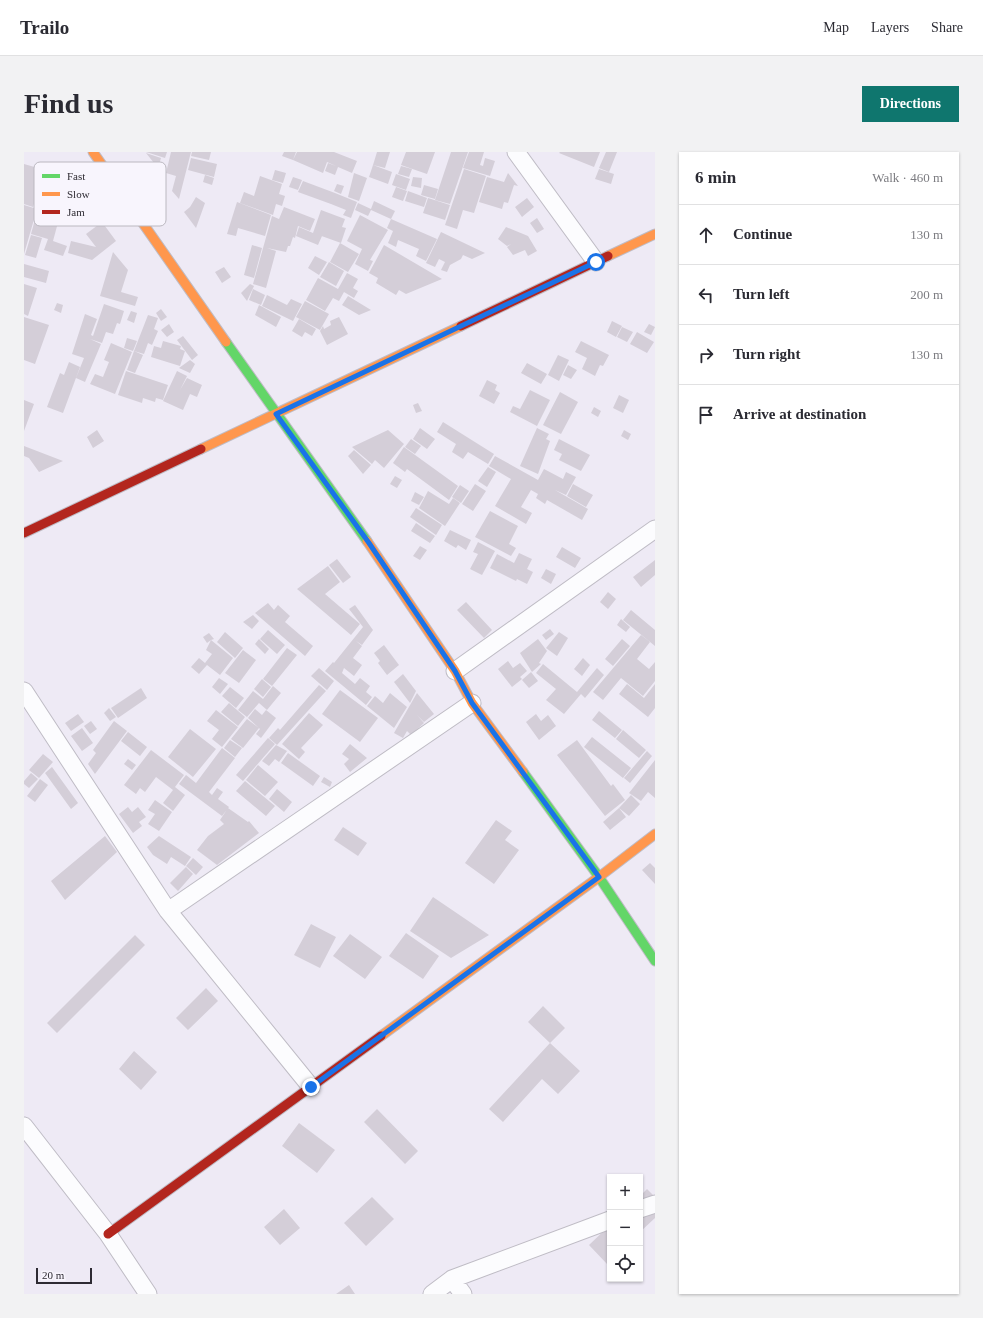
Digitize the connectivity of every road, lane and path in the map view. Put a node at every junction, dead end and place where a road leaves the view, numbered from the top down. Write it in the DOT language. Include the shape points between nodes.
graph roads {
  1 [pos="93,152"];
  2 [pos="516,152"];
  3 [pos="100,162"];
  4 [pos="144,226"];
  5 [pos="655,234"];
  6 [pos="596,262"];
  7 [pos="276,414"];
  8 [pos="655,529"];
  9 [pos="24,533"];
  10 [pos="455,671"];
  11 [pos="24,691"];
  12 [pos="472,703"];
  13 [pos="655,834"];
  14 [pos="599,877"];
  15 [pos="168,911"];
  16 [pos="655,961"];
  17 [pos="311,1087"];
  18 [pos="24,1126"];
  19 [pos="655,1204"];
  20 [pos="643,1208"];
  21 [pos="607,1221"];
  22 [pos="108,1234"];
  23 [pos="452,1279"];
  24 [pos="148,1294"];
  25 [pos="432,1294"];
  26 [pos="463,1294"];
  1 -- 3 [label="street"];
  2 -- 6 [label="street"];
  4 -- 7 [label="street"];
  5 -- 6 [label="street"];
  6 -- 7 [label="street"];
  7 -- 9 [label="street"];
  7 -- 10 [label="street" via="369,543"];
  8 -- 10 [label="street"];
  10 -- 12 [label="street"];
  11 -- 15 [label="street"];
  12 -- 14 [label="street"];
  12 -- 15 [label="street"];
  13 -- 14 [label="street"];
  14 -- 16 [label="street"];
  14 -- 17 [label="street"];
  15 -- 17 [label="street"];
  17 -- 22 [label="street"];
  18 -- 22 [label="street"];
  19 -- 20 [label="street"];
  21 -- 23 [label="street"];
  22 -- 24 [label="street"];
  23 -- 25 [label="street"];
  23 -- 26 [label="street"];
}
